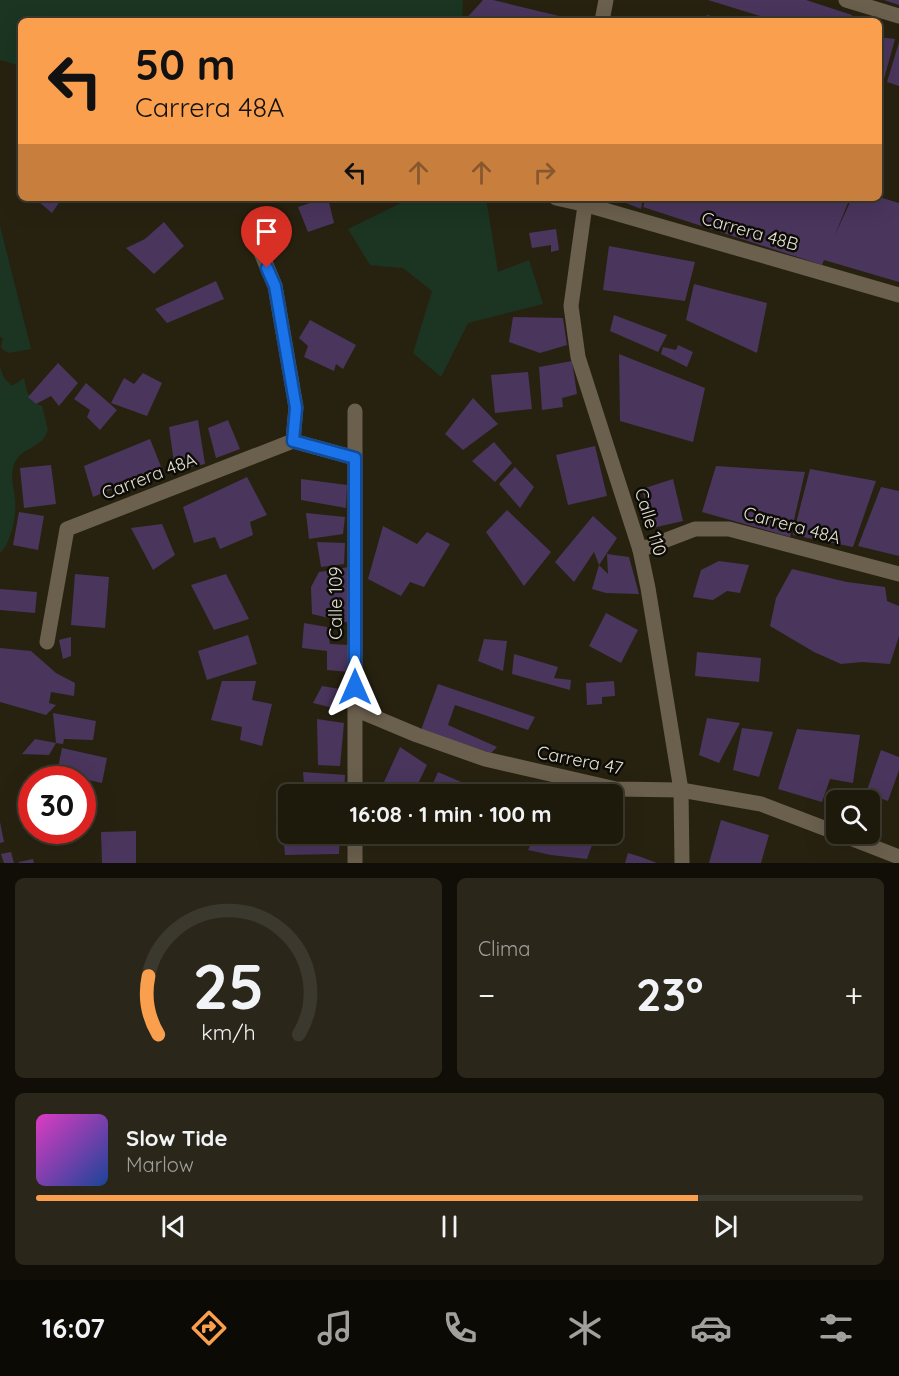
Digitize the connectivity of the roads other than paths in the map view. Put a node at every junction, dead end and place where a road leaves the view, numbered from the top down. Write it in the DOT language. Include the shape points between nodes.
graph roads {
  1 [pos="606,0"];
  2 [pos="846,0"];
  3 [pos="899,16"];
  4 [pos="603,18"];
  5 [pos="587,201"];
  6 [pos="252,231"];
  7 [pos="899,294"];
  8 [pos="355,411"];
  9 [pos="293,441"];
  10 [pos="355,458"];
  11 [pos="640,550"];
  12 [pos="899,574"];
  13 [pos="47,642"];
  14 [pos="355,709"];
  15 [pos="355,784"];
  16 [pos="681,790"];
  17 [pos="826,828"];
  18 [pos="355,844"];
  19 [pos="866,844"];
  20 [pos="899,857"];
  21 [pos="355,863"];
  22 [pos="682,863"];
  1 -- 4 [label="street"];
  2 -- 3 [label="street"];
  5 -- 7 [label="street, Carrera 48B"];
  5 -- 11 [label="street, Calle 110" via="571,306 578,357"];
  6 -- 9 [label="street" via="275,286 296,408"];
  8 -- 10 [label="street, Calle 109"];
  9 -- 10 [label="street"];
  9 -- 13 [label="street, Carrera 48A" via="67,529"];
  10 -- 14 [label="street, Calle 109"];
  11 -- 12 [label="street, Carrera 48A" via="694,529 729,529"];
  11 -- 16 [label="street, Calle 110"];
  14 -- 15 [label="street, Calle 109"];
  14 -- 16 [label="street, Carrera 47" via="485,759 616,789"];
  16 -- 17 [label="street, Carrera 47" via="761,804"];
  16 -- 22 [label="street, Calle 110"];
  18 -- 21 [label="street"];
  19 -- 20 [label="street, Carrera 47"];
}
